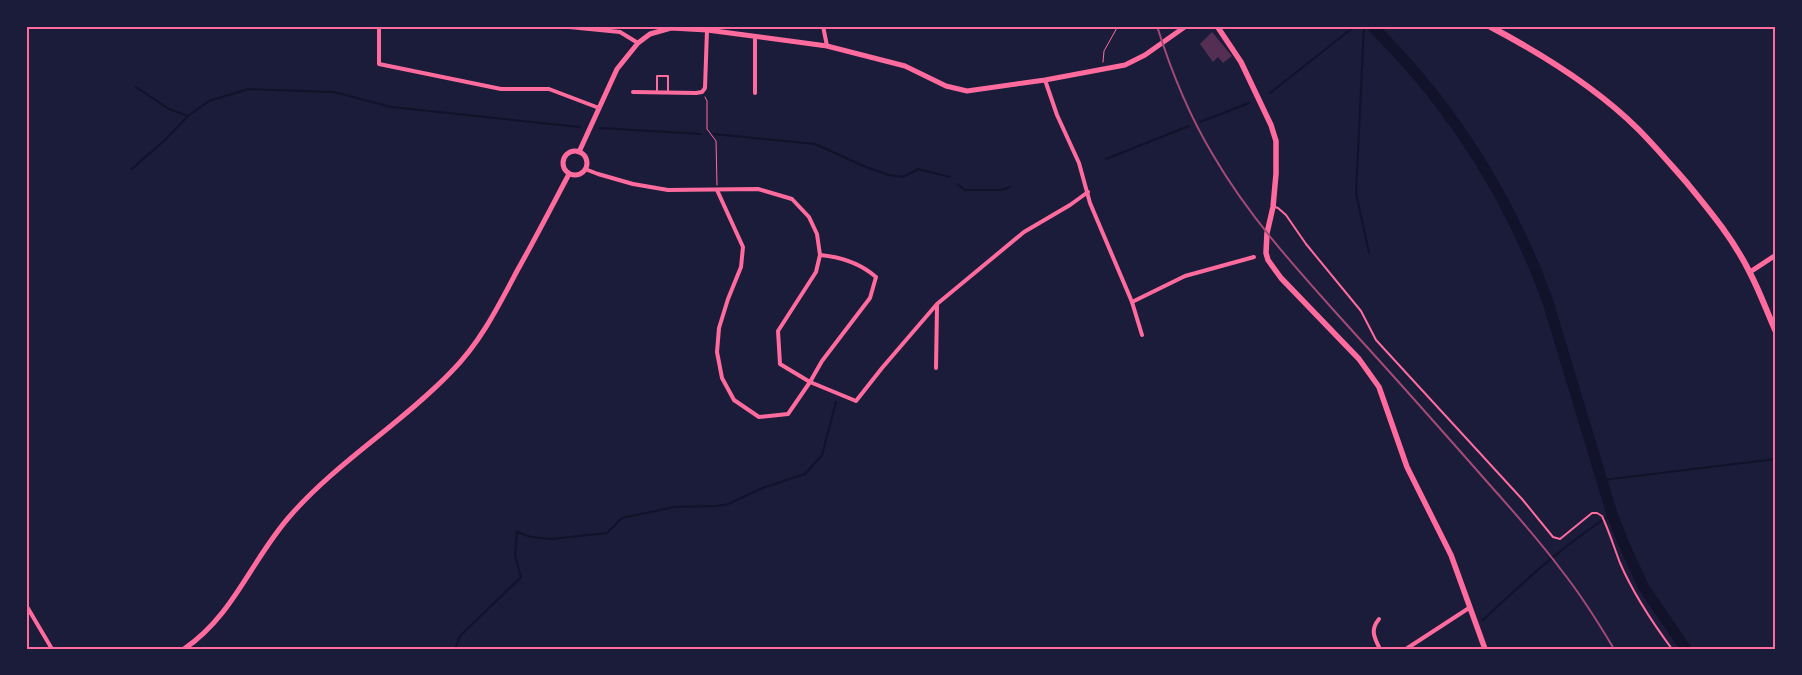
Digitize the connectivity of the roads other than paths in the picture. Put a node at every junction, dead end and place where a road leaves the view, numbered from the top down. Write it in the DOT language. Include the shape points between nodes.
graph roads {
  1 [pos="379,26"];
  2 [pos="559,26"];
  3 [pos="618,26"];
  4 [pos="823,26"];
  5 [pos="1186,26"];
  6 [pos="1217,26"];
  7 [pos="1489,26"];
  8 [pos="707,30"];
  9 [pos="620,32"];
  10 [pos="755,37"];
  11 [pos="638,43"];
  12 [pos="827,46"];
  13 [pos="1045,80"];
  14 [pos="632,92"];
  15 [pos="657,92"];
  16 [pos="668,93"];
  17 [pos="755,93"];
  18 [pos="598,108"];
  19 [pos="579,152"];
  20 [pos="585,169"];
  21 [pos="569,174"];
  22 [pos="717,190"];
  23 [pos="1088,192"];
  24 [pos="1273,207"];
  25 [pos="820,255"];
  26 [pos="1776,255"];
  27 [pos="1254,257"];
  28 [pos="1750,272"];
  29 [pos="1132,302"];
  30 [pos="936,304"];
  31 [pos="1776,332"];
  32 [pos="1142,335"];
  33 [pos="936,368"];
  34 [pos="810,382"];
  35 [pos="26,605"];
  36 [pos="1469,608"];
  37 [pos="1379,619"];
  38 [pos="52,649"];
  39 [pos="184,649"];
  40 [pos="1380,649"];
  41 [pos="1406,649"];
  42 [pos="1485,649"];
  43 [pos="1672,649"];
  1 -- 18 [label="street" via="379,64 501,89 549,89"];
  2 -- 9 [label="street"];
  3 -- 9 [label="street"];
  4 -- 12 [label="street"];
  5 -- 13 [label="street" via="1125,65"];
  6 -- 24 [label="main road" via="1242,62 1276,141"];
  7 -- 28 [label="main road" via="1561,68 1637,128 1714,214"];
  8 -- 10 [label="street"];
  8 -- 11 [label="street" via="671,28 650,34"];
  8 -- 16 [label="street" via="705,88 702,92"];
  9 -- 11 [label="street"];
  10 -- 12 [label="street"];
  10 -- 17 [label="street"];
  11 -- 18 [label="street" via="617,69"];
  12 -- 13 [label="street" via="905,66 946,86 967,91"];
  13 -- 23 [label="street"];
  14 -- 15 [label="street"];
  15 -- 16 [label="street"];
  15 -- 16 [label="lane" via="657,76 668,76"];
  18 -- 19 [label="street"];
  19 -- 20 [label="street" via="586,159"];
  19 -- 21 [label="street" via="571,152 563,160"];
  20 -- 21 [label="street" via="576,175"];
  20 -- 22 [label="street" via="633,184 668,190"];
  21 -- 39 [label="street" via="478,341 451,372 290,516 216,623"];
  22 -- 25 [label="street" via="758,190 792,199 809,217 817,234"];
  22 -- 34 [label="street" via="743,247 741,267 719,328 717,352 722,378 734,400 759,417 788,414"];
  23 -- 29 [label="street"];
  23 -- 30 [label="street" via="1024,232"];
  24 -- 36 [label="main road" via="1267,233 1268,260 1281,278 1359,359 1379,387 1407,467 1451,555"];
  24 -- 43 [label="lane" via="1286,215 1360,311 1376,340 1553,537 1560,539 1592,514 1600,514 1636,594"];
  25 -- 34 [label="street" via="816,272 778,331 780,364"];
  25 -- 34 [label="street" via="857,264 876,277 870,298"];
  26 -- 28 [label="street"];
  27 -- 29 [label="street" via="1185,276"];
  28 -- 31 [label="main road"];
  29 -- 32 [label="street"];
  30 -- 33 [label="street"];
  30 -- 34 [label="street" via="856,401"];
  35 -- 38 [label="street"];
  36 -- 41 [label="street"];
  36 -- 42 [label="main road"];
  37 -- 40 [label="street" via="1373,630"];
}
